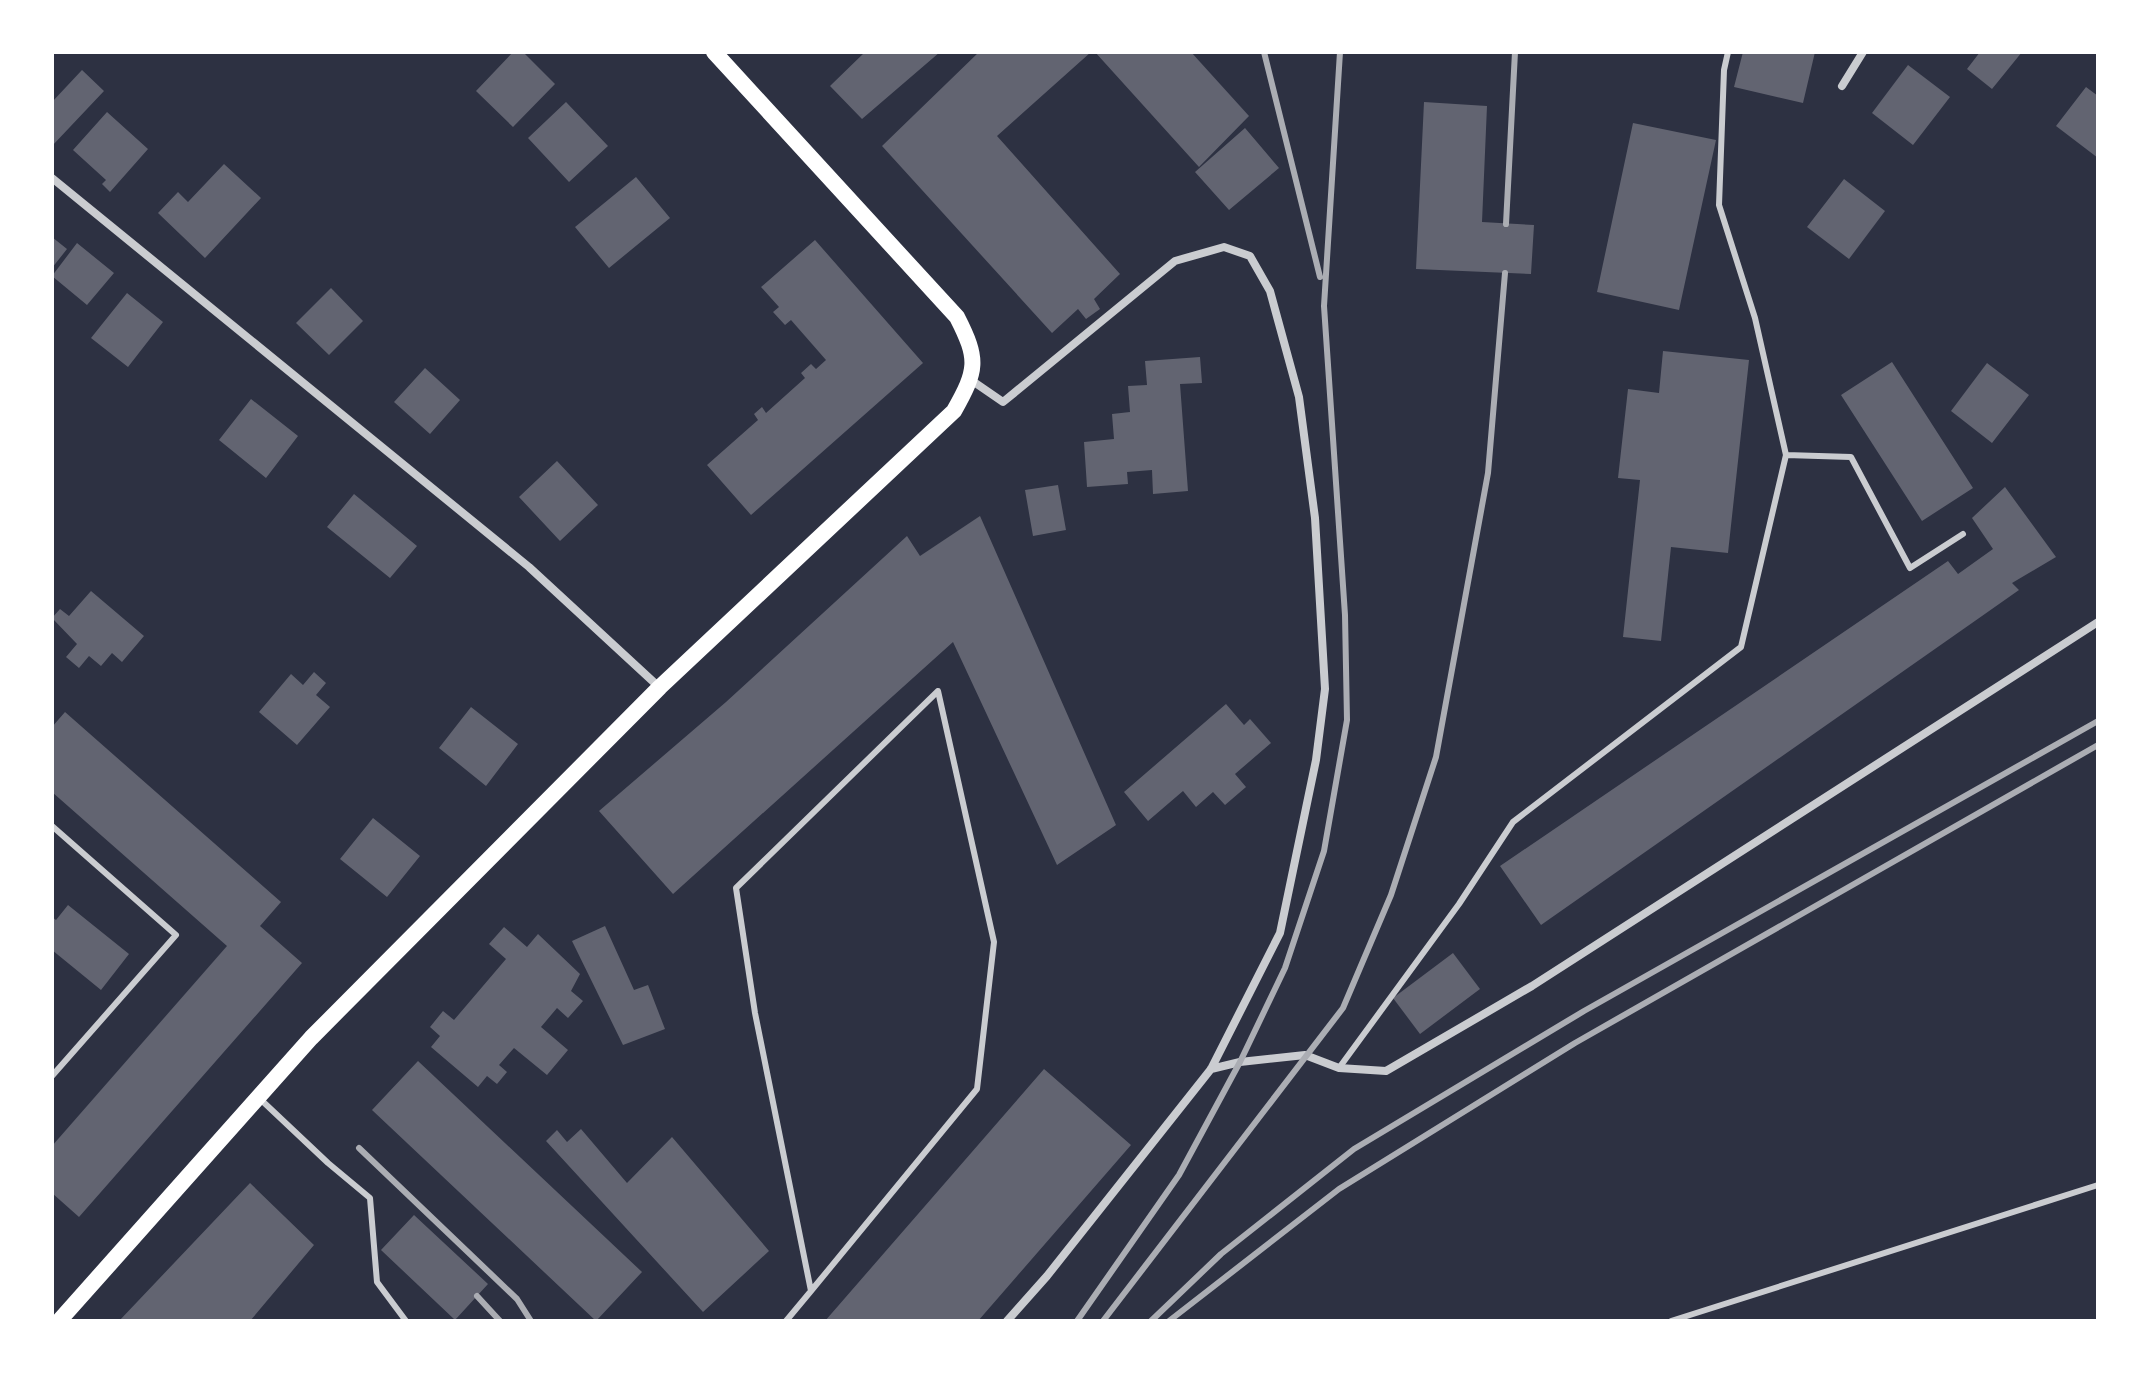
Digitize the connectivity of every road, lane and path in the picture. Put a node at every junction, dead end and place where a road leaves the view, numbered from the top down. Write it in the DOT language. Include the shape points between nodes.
graph roads {
  1 [pos="714,52"];
  2 [pos="1728,52"];
  3 [pos="1863,52"];
  4 [pos="1842,86"];
  5 [pos="52,178"];
  6 [pos="971,380"];
  7 [pos="1786,455"];
  8 [pos="1963,534"];
  9 [pos="2098,622"];
  10 [pos="660,687"];
  11 [pos="52,826"];
  12 [pos="1339,1068"];
  13 [pos="1211,1069"];
  14 [pos="52,1076"];
  15 [pos="258,1097"];
  16 [pos="2098,1185"];
  17 [pos="811,1291"];
  18 [pos="59,1321"];
  19 [pos="406,1321"];
  20 [pos="786,1321"];
  21 [pos="1007,1321"];
  22 [pos="1671,1321"];
  1 -- 6 [label="main road" via="957,317 973,348"];
  2 -- 7 [label="lane" via="1719,205 1755,318"];
  3 -- 4 [label="street"];
  5 -- 10 [label="street" via="529,567"];
  6 -- 10 [label="main road" via="954,411"];
  6 -- 13 [label="street" via="1003,402 1175,261 1224,247 1250,256 1270,291 1299,397 1315,518 1325,689 1316,760 1280,933"];
  7 -- 8 [label="lane" via="1851,457 1910,568"];
  7 -- 12 [label="lane" via="1741,647 1513,822"];
  9 -- 12 [label="street" via="1532,986 1386,1071"];
  10 -- 15 [label="main road"];
  11 -- 14 [label="lane" via="176,935"];
  12 -- 13 [label="street" via="1305,1055"];
  13 -- 21 [label="street"];
  15 -- 18 [label="main road"];
  15 -- 19 [label="lane" via="370,1198 377,1282"];
  16 -- 22 [label="lane"];
  17 -- 17 [label="lane" via="977,1089 994,942 938,691 736,888 755,1013"];
  17 -- 20 [label="lane"];
}
